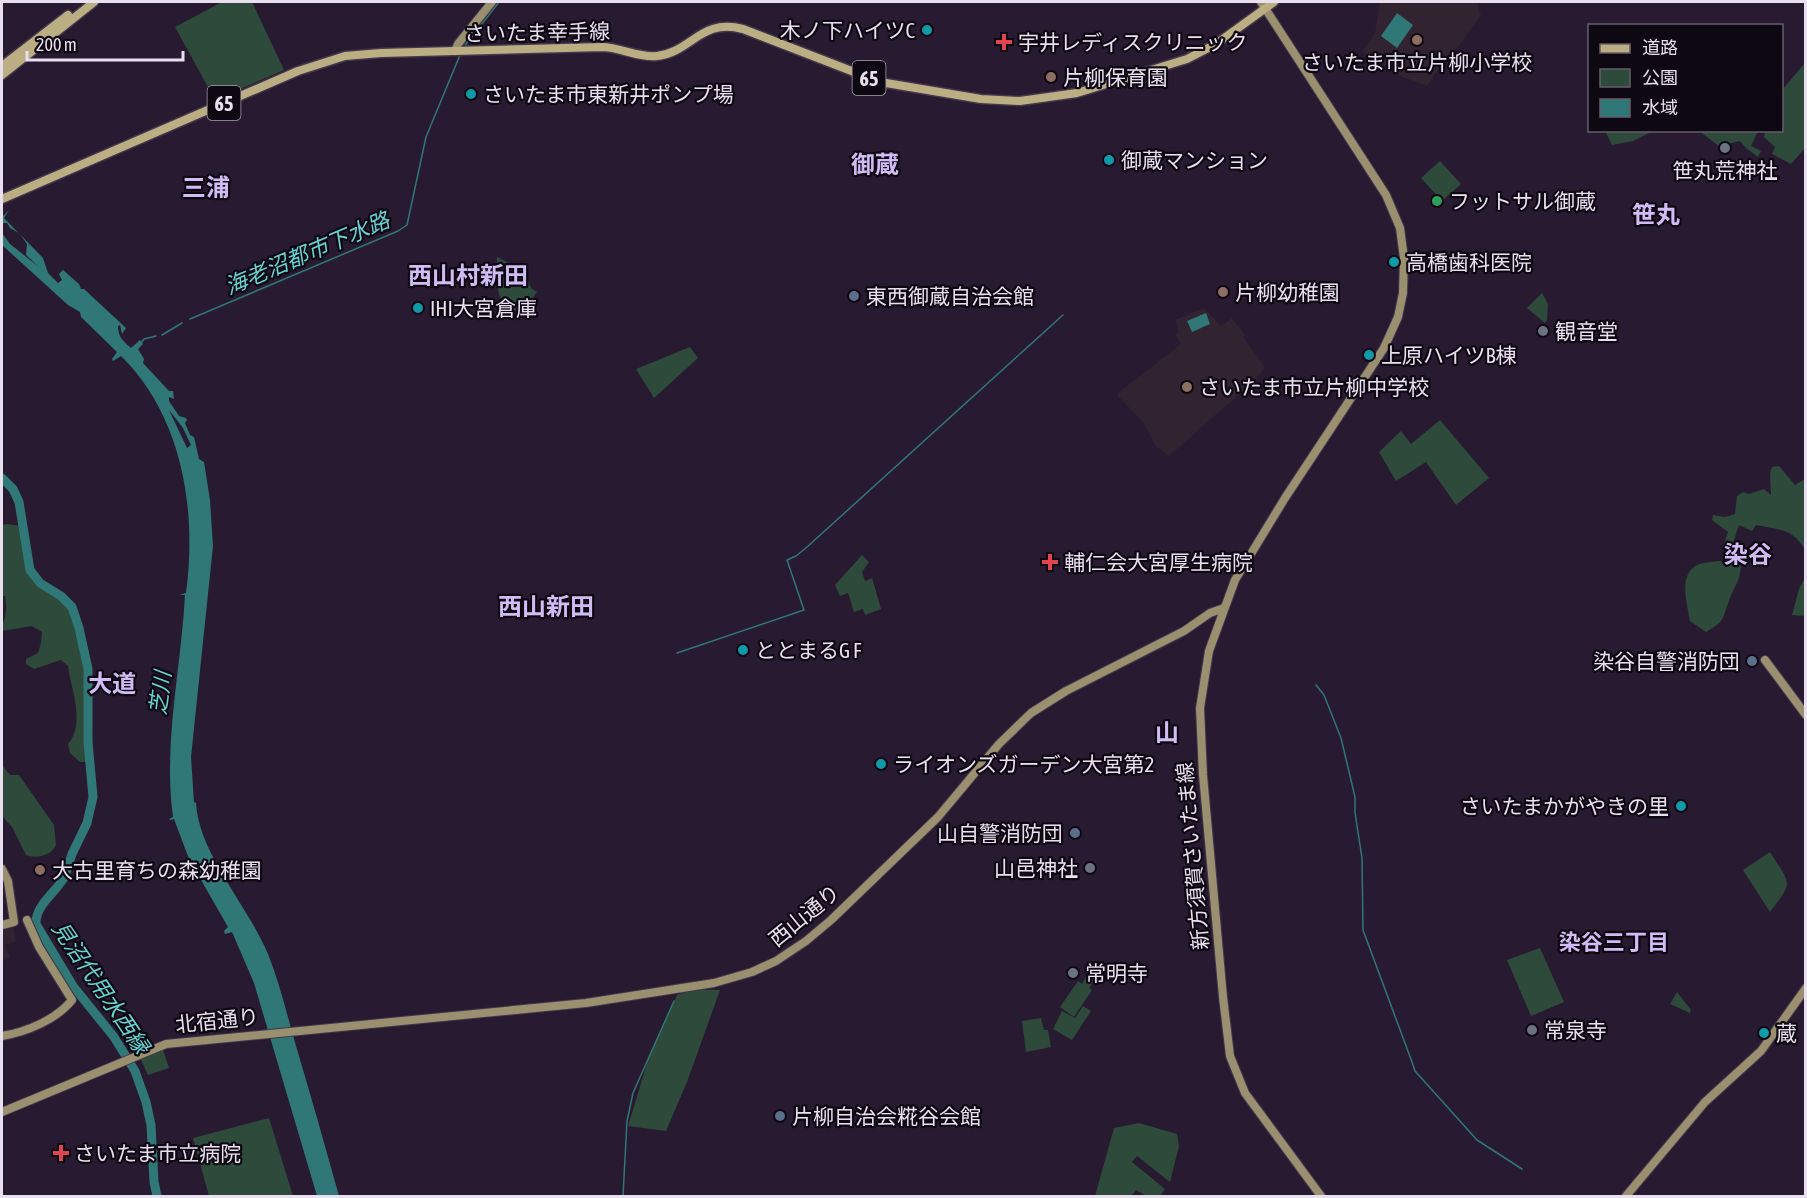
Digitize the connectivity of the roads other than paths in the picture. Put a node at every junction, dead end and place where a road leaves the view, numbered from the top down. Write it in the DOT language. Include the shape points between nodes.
graph roads {
  1 [pos="85,2"];
  2 [pos="94,2"];
  3 [pos="492,2"];
  4 [pos="1274,2"];
  5 [pos="1263,5"];
  6 [pos="461,51"];
  7 [pos="2,66"];
  8 [pos="2,75"];
  9 [pos="2,199"];
  10 [pos="1224,608"];
  11 [pos="1765,660"];
  12 [pos="1806,715"];
  13 [pos="2,869"];
  14 [pos="27,920"];
  15 [pos="2,925"];
  16 [pos="1806,988"];
  17 [pos="306,1030"];
  18 [pos="2,1036"];
  19 [pos="2,1112"];
  20 [pos="1321,1197"];
  21 [pos="1626,1197"];
  1 -- 7 [label="main road"];
  2 -- 8 [label="main road"];
  3 -- 6 [label="street" via="458,44"];
  4 -- 5 [label="main road, さいたま幸手線 / 65"];
  5 -- 6 [label="main road, さいたま幸手線 / 65" via="1216,44 1179,62 1077,93 1020,102 880,82 743,29 728,27 712,28 678,49 655,56 610,47"];
  5 -- 10 [label="street, 新方須賀さいたま線" via="1386,195 1402,239 1405,282 1400,311 1384,348 1251,551"];
  6 -- 9 [label="main road, さいたま幸手線 / 65" via="345,56 315,65"];
  10 -- 17 [label="street, 西山通り" via="1066,690 1031,713 999,744 929,827 823,927 776,961 714,983 600,1001"];
  10 -- 20 [label="street, 新方須賀さいたま線" via="1205,667 1200,719 1227,1044 1245,1093"];
  11 -- 12 [label="street"];
  13 -- 15 [label="street" via="8,881 14,922"];
  14 -- 18 [label="street" via="39,948 72,1001 46,1020"];
  16 -- 21 [label="street" via="1761,1051 1705,1102"];
  17 -- 19 [label="street, 北宿通り" via="166,1044"];
}
